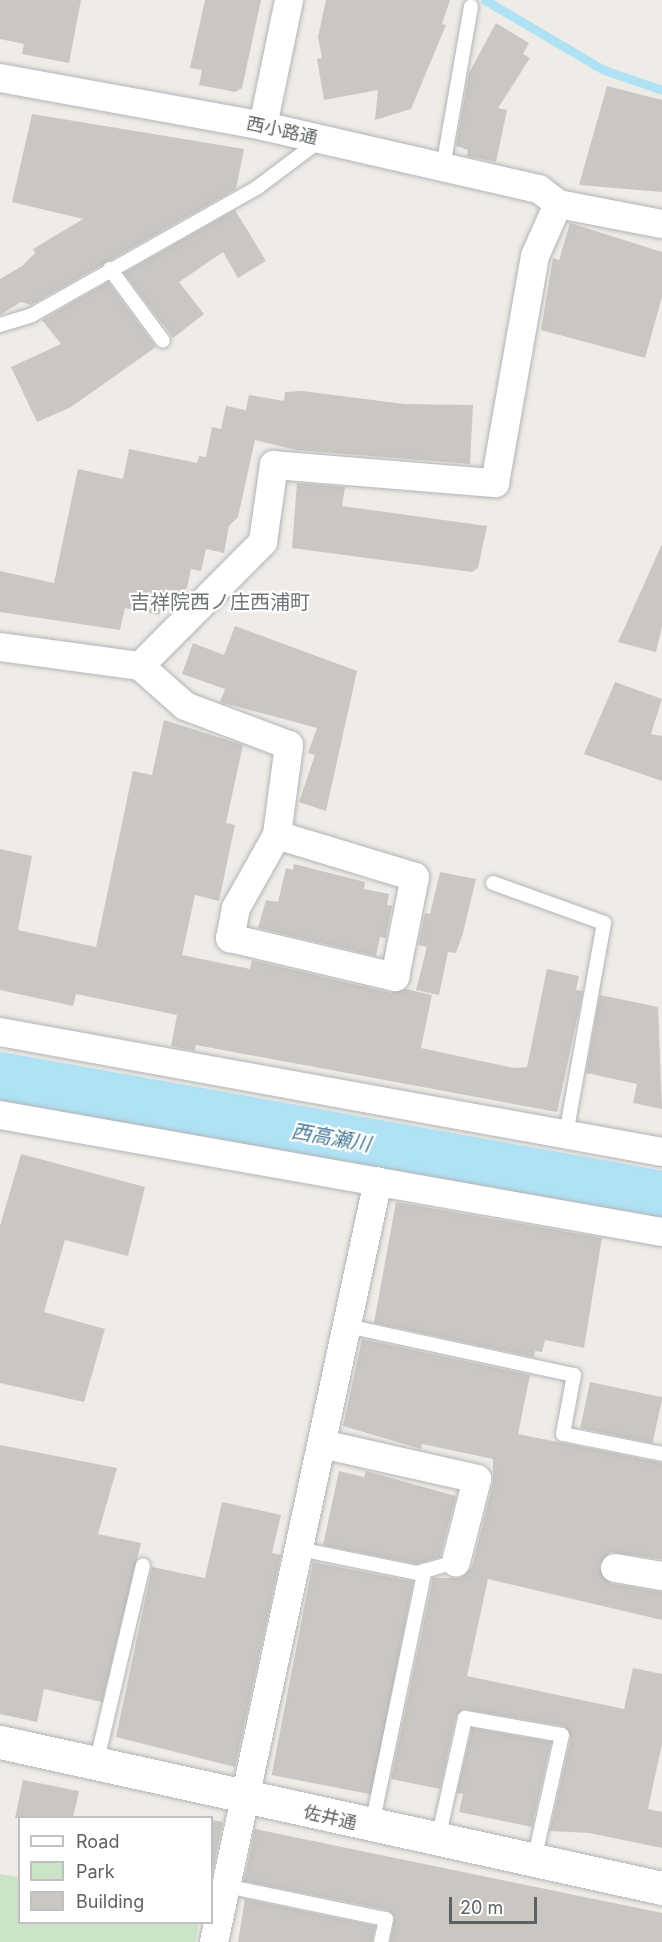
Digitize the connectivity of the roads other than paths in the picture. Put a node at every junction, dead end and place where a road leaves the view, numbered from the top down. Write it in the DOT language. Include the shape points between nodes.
graph roads {
  1 [pos="289,0"];
  2 [pos="471,6"];
  3 [pos="0,78"];
  4 [pos="262,126"];
  5 [pos="321,140"];
  6 [pos="442,167"];
  7 [pos="558,204"];
  8 [pos="662,224"];
  9 [pos="110,269"];
  10 [pos="0,325"];
  11 [pos="163,341"];
  12 [pos="0,647"];
  13 [pos="140,666"];
  14 [pos="277,835"];
  15 [pos="494,883"];
  16 [pos="0,1032"];
  17 [pos="0,1115"];
  18 [pos="566,1135"];
  19 [pos="662,1152"];
  20 [pos="378,1181"];
  21 [pos="662,1232"];
  22 [pos="347,1326"];
  23 [pos="322,1444"];
  24 [pos="662,1454"];
  25 [pos="299,1549"];
  26 [pos="456,1562"];
  27 [pos="143,1565"];
  28 [pos="615,1568"];
  29 [pos="425,1570"];
  30 [pos="662,1576"];
  31 [pos="1,1748"];
  32 [pos="96,1764"];
  33 [pos="246,1798"];
  34 [pos="372,1827"];
  35 [pos="438,1841"];
  36 [pos="533,1862"];
  37 [pos="226,1886"];
  38 [pos="662,1888"];
  39 [pos="214,1942"];
  40 [pos="381,1942"];
  1 -- 4 [label="street"];
  2 -- 6 [label="lane"];
  3 -- 4 [label="street, 西小路通"];
  4 -- 5 [label="street, 西小路通"];
  5 -- 6 [label="street, 西小路通"];
  5 -- 9 [label="lane" via="258,187"];
  6 -- 7 [label="street, 西小路通" via="539,189"];
  7 -- 8 [label="street"];
  7 -- 13 [label="street" via="535,256 495,483 274,465 263,542"];
  9 -- 10 [label="lane" via="32,315"];
  9 -- 11 [label="lane"];
  12 -- 13 [label="street"];
  13 -- 14 [label="street" via="185,706 289,745"];
  14 -- 14 [label="street" via="236,908 230,938 395,976 415,877"];
  15 -- 18 [label="lane" via="604,922"];
  16 -- 18 [label="street"];
  17 -- 20 [label="street"];
  18 -- 19 [label="street"];
  20 -- 21 [label="street"];
  20 -- 22 [label="street"];
  22 -- 23 [label="street"];
  22 -- 24 [label="lane" via="574,1376 563,1434"];
  23 -- 25 [label="street"];
  23 -- 26 [label="street" via="477,1479"];
  25 -- 29 [label="lane"];
  25 -- 33 [label="street"];
  26 -- 29 [label="lane"];
  27 -- 32 [label="lane"];
  28 -- 30 [label="street"];
  29 -- 34 [label="lane"];
  31 -- 32 [label="street, 佐井通"];
  32 -- 33 [label="street, 佐井通"];
  33 -- 34 [label="street, 佐井通"];
  33 -- 37 [label="street"];
  34 -- 35 [label="street, 佐井通"];
  35 -- 36 [label="street, 佐井通"];
  35 -- 36 [label="lane" via="465,1718 562,1735"];
  36 -- 38 [label="street, 佐井通"];
  37 -- 39 [label="street"];
  37 -- 40 [label="lane" via="386,1919"];
}
